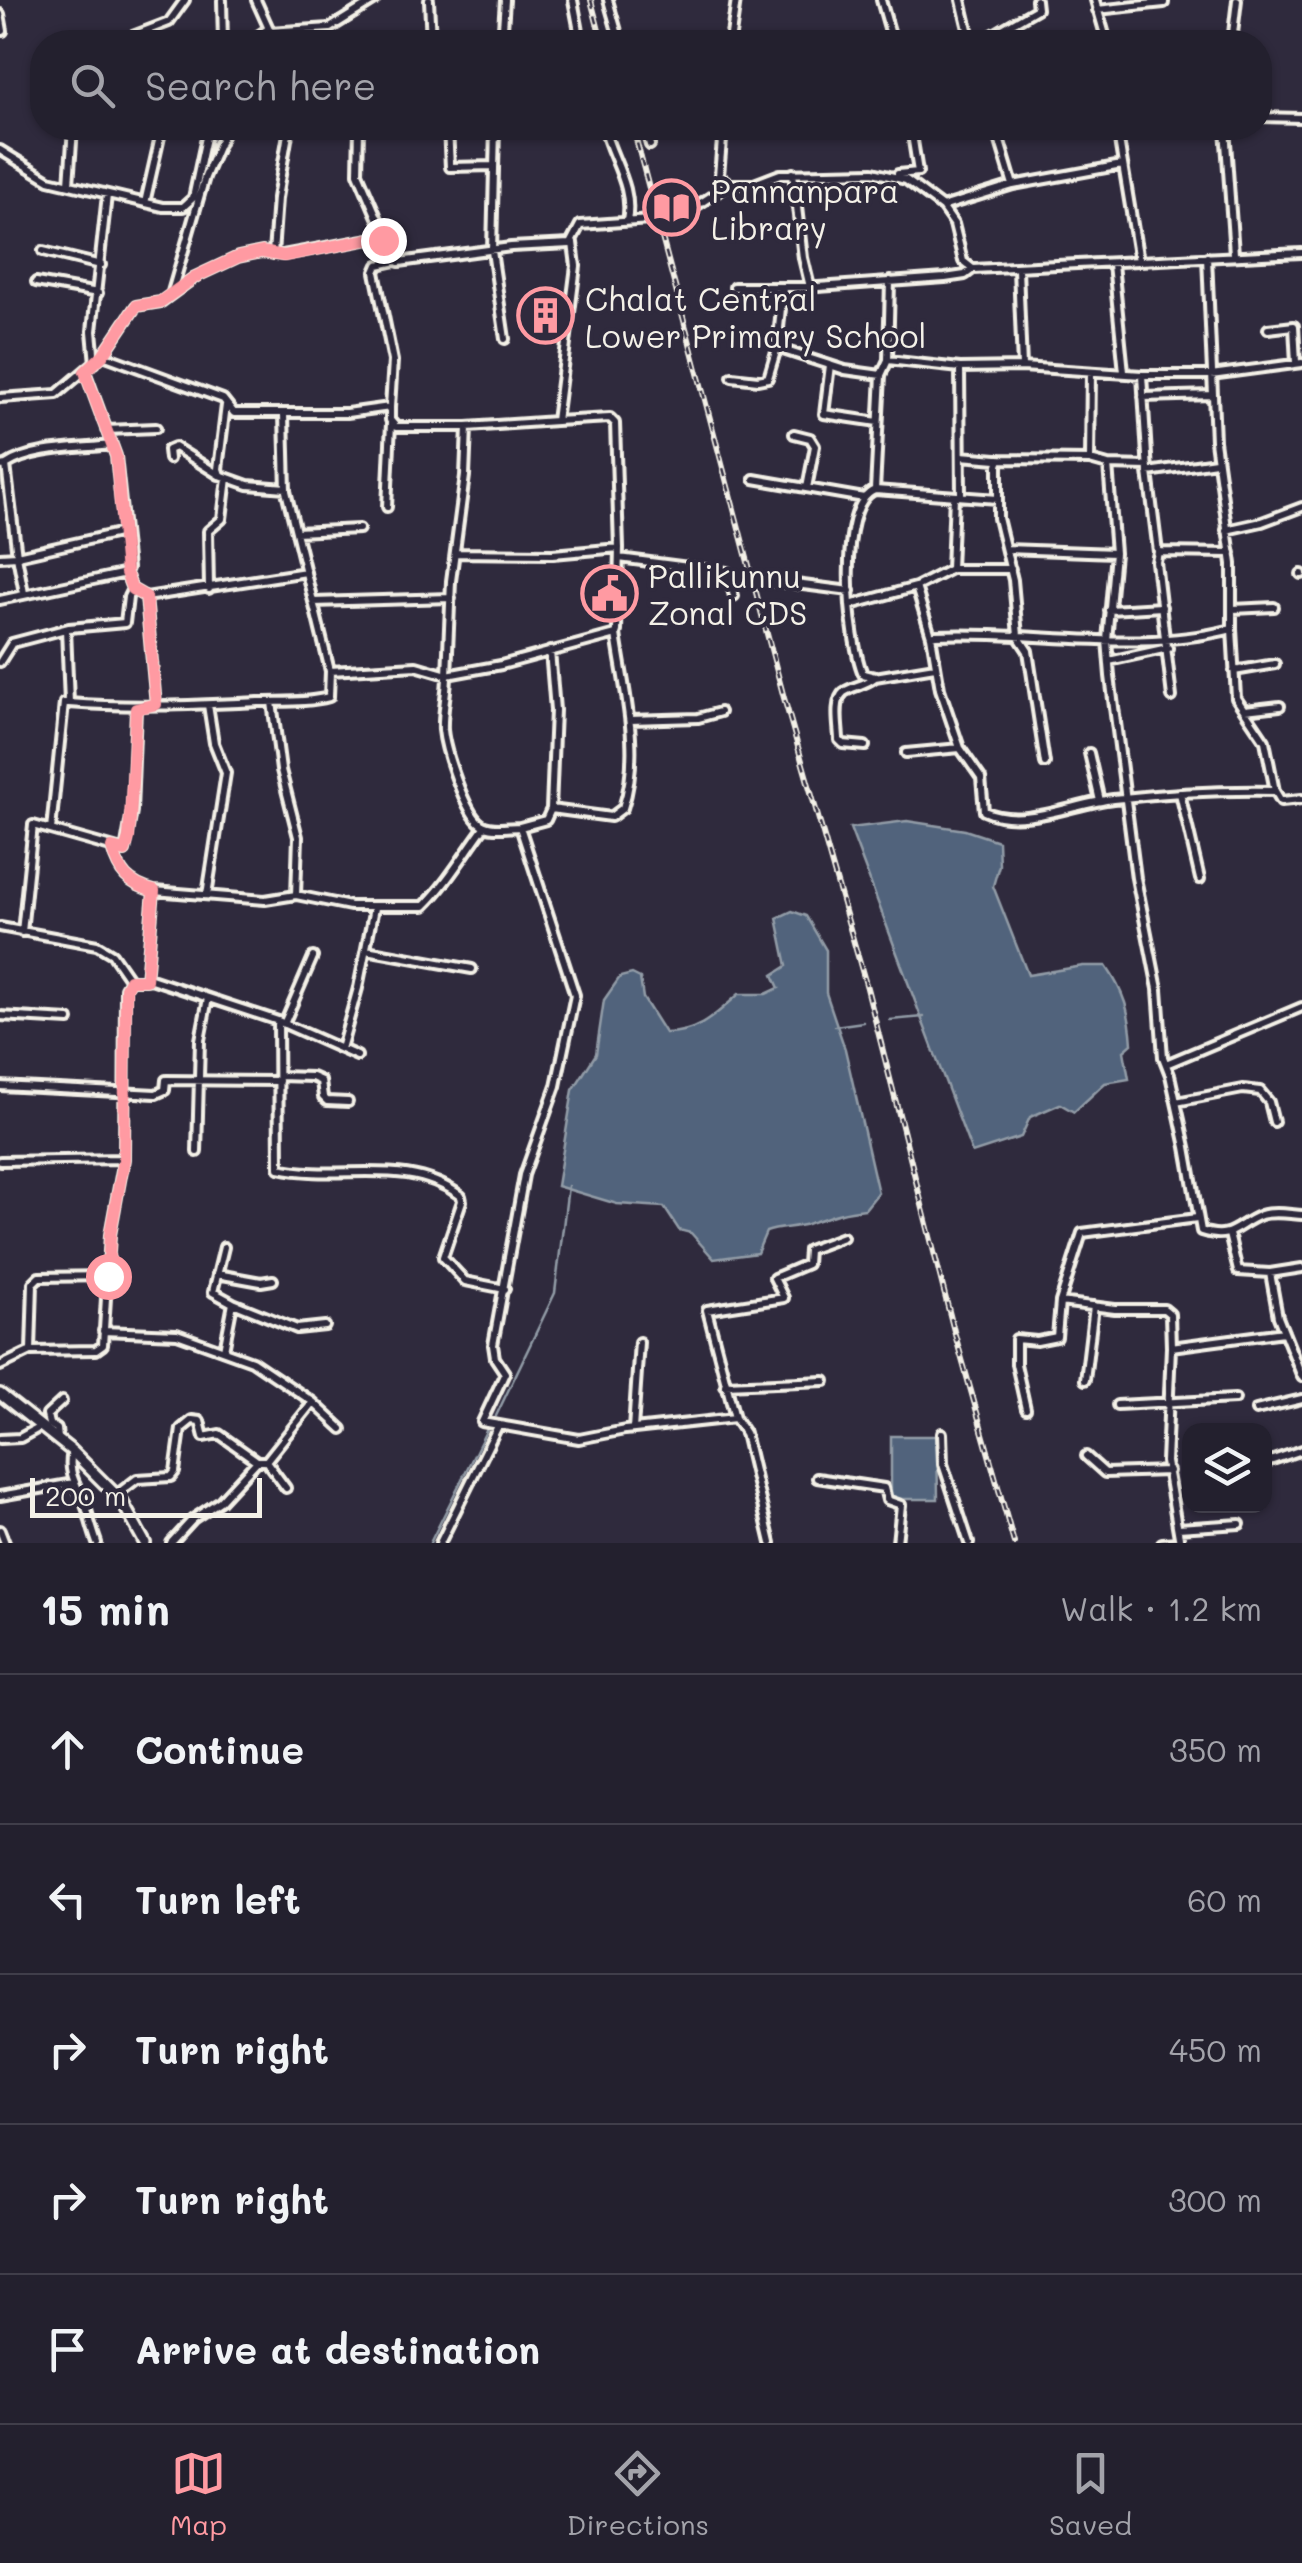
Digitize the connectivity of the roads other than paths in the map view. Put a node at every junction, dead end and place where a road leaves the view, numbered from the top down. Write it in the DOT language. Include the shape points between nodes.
graph roads {
  1 [pos="185,0"];
  2 [pos="222,0"];
  3 [pos="256,0"];
  4 [pos="430,0"];
  5 [pos="505,0"];
  6 [pos="572,0"];
  7 [pos="608,0"];
  8 [pos="736,0"];
  9 [pos="881,0"];
  10 [pos="961,0"];
  11 [pos="1036,0"];
  12 [pos="1095,0"];
  13 [pos="1164,0"];
  14 [pos="1238,0"];
  15 [pos="370,2"];
  16 [pos="1097,10"];
  17 [pos="0,14"];
  18 [pos="3,30"];
  19 [pos="152,30"];
  20 [pos="223,30"];
  21 [pos="268,30"];
  22 [pos="431,30"];
  23 [pos="503,30"];
  24 [pos="578,30"];
  25 [pos="617,30"];
  26 [pos="732,30"];
  27 [pos="890,30"];
  28 [pos="968,30"];
  29 [pos="1001,30"];
  30 [pos="1103,30"];
  31 [pos="1234,30"];
  32 [pos="1272,117"];
  33 [pos="1302,118"];
  34 [pos="72,140"];
  35 [pos="159,140"];
  36 [pos="206,140"];
  37 [pos="221,140"];
  38 [pos="287,140"];
  39 [pos="359,140"];
  40 [pos="449,140"];
  41 [pos="495,140"];
  42 [pos="608,140"];
  43 [pos="648,140"];
  44 [pos="722,140"];
  45 [pos="913,140"];
  46 [pos="1000,140"];
  47 [pos="1119,140"];
  48 [pos="1227,140"];
  49 [pos="650,146"];
  50 [pos="0,150"];
  51 [pos="1122,164"];
  52 [pos="494,166"];
  53 [pos="793,173"];
  54 [pos="887,175"];
  55 [pos="69,184"];
  56 [pos="730,184"];
  57 [pos="1013,186"];
  58 [pos="107,196"];
  59 [pos="146,203"];
  60 [pos="942,207"];
  61 [pos="628,221"];
  62 [pos="381,238"];
  63 [pos="572,243"];
  64 [pos="43,251"];
  65 [pos="492,251"];
  66 [pos="1302,253"];
  67 [pos="273,254"];
  68 [pos="1234,254"];
  69 [pos="1207,257"];
  70 [pos="1139,261"];
  71 [pos="396,262"];
  72 [pos="1113,264"];
  73 [pos="100,266"];
  74 [pos="972,269"];
  75 [pos="1018,269"];
  76 [pos="890,281"];
  77 [pos="36,282"];
  78 [pos="810,287"];
  79 [pos="734,288"];
  80 [pos="784,288"];
  81 [pos="98,294"];
  82 [pos="172,294"];
  83 [pos="1268,329"];
  84 [pos="505,339"];
  85 [pos="777,348"];
  86 [pos="103,355"];
  87 [pos="888,360"];
  88 [pos="95,364"];
  89 [pos="1301,364"];
  90 [pos="830,365"];
  91 [pos="1022,366"];
  92 [pos="960,368"];
  93 [pos="85,372"];
  94 [pos="1124,372"];
  95 [pos="1091,373"];
  96 [pos="1211,374"];
  97 [pos="881,375"];
  98 [pos="1142,375"];
  99 [pos="732,377"];
  100 [pos="1213,396"];
  101 [pos="1143,397"];
  102 [pos="0,398"];
  103 [pos="226,403"];
  104 [pos="390,407"];
  105 [pos="284,414"];
  106 [pos="556,421"];
  107 [pos="391,422"];
  108 [pos="878,422"];
  109 [pos="467,427"];
  110 [pos="156,428"];
  111 [pos="106,430"];
  112 [pos="794,434"];
  113 [pos="112,445"];
  114 [pos="962,456"];
  115 [pos="998,459"];
  116 [pos="169,460"];
  117 [pos="1090,460"];
  118 [pos="1216,462"];
  119 [pos="1108,465"];
  120 [pos="3,466"];
  121 [pos="1148,469"];
  122 [pos="224,477"];
  123 [pos="754,479"];
  124 [pos="286,488"];
  125 [pos="807,488"];
  126 [pos="875,490"];
  127 [pos="958,495"];
  128 [pos="864,498"];
  129 [pos="998,498"];
  130 [pos="388,507"];
  131 [pos="1302,507"];
  132 [pos="359,528"];
  133 [pos="1226,530"];
  134 [pos="122,532"];
  135 [pos="296,532"];
  136 [pos="619,548"];
  137 [pos="1006,549"];
  138 [pos="1158,552"];
  139 [pos="456,553"];
  140 [pos="1230,553"];
  141 [pos="1116,554"];
  142 [pos="17,556"];
  143 [pos="0,557"];
  144 [pos="620,558"];
  145 [pos="951,569"];
  146 [pos="1011,569"];
  147 [pos="306,572"];
  148 [pos="126,573"];
  149 [pos="764,580"];
  150 [pos="916,588"];
  151 [pos="132,589"];
  152 [pos="209,589"];
  153 [pos="850,592"];
  154 [pos="24,593"];
  155 [pos="734,596"];
  156 [pos="146,597"];
  157 [pos="450,598"];
  158 [pos="0,600"];
  159 [pos="313,602"];
  160 [pos="850,604"];
  161 [pos="1162,607"];
  162 [pos="1274,607"];
  163 [pos="1232,608"];
  164 [pos="1109,610"];
  165 [pos="66,629"];
  166 [pos="1232,629"];
  167 [pos="616,634"];
  168 [pos="931,636"];
  169 [pos="1018,636"];
  170 [pos="1166,638"];
  171 [pos="1107,640"];
  172 [pos="1168,648"];
  173 [pos="550,651"];
  174 [pos="1109,661"];
  175 [pos="0,662"];
  176 [pos="1275,664"];
  177 [pos="934,667"];
  178 [pos="330,671"];
  179 [pos="1234,672"];
  180 [pos="447,675"];
  181 [pos="874,678"];
  182 [pos="1172,697"];
  183 [pos="272,702"];
  184 [pos="70,703"];
  185 [pos="156,704"];
  186 [pos="208,705"];
  187 [pos="1280,706"];
  188 [pos="136,709"];
  189 [pos="1243,710"];
  190 [pos="720,712"];
  191 [pos="630,720"];
  192 [pos="865,746"];
  193 [pos="960,748"];
  194 [pos="1089,753"];
  195 [pos="906,754"];
  196 [pos="1045,763"];
  197 [pos="1275,791"];
  198 [pos="1180,793"];
  199 [pos="1126,798"];
  200 [pos="1302,799"];
  201 [pos="1100,801"];
  202 [pos="551,809"];
  203 [pos="484,826"];
  204 [pos="520,827"];
  205 [pos="51,830"];
  206 [pos="112,848"];
  207 [pos="1200,879"];
  208 [pos="154,891"];
  209 [pos="296,895"];
  210 [pos="207,896"];
  211 [pos="374,908"];
  212 [pos="0,927"];
  213 [pos="22,932"];
  214 [pos="366,950"];
  215 [pos="314,957"];
  216 [pos="472,969"];
  217 [pos="130,980"];
  218 [pos="146,980"];
  219 [pos="208,998"];
  220 [pos="1302,1007"];
  221 [pos="0,1016"];
  222 [pos="69,1020"];
  223 [pos="281,1023"];
  224 [pos="340,1049"];
  225 [pos="357,1056"];
  226 [pos="1166,1064"];
  227 [pos="278,1079"];
  228 [pos="199,1080"];
  229 [pos="0,1086"];
  230 [pos="122,1093"];
  231 [pos="348,1102"];
  232 [pos="1176,1102"];
  233 [pos="1274,1122"];
  234 [pos="197,1152"];
  235 [pos="0,1160"];
  236 [pos="124,1160"];
  237 [pos="1302,1215"];
  238 [pos="1197,1218"];
  239 [pos="1229,1234"];
  240 [pos="843,1237"];
  241 [pos="224,1247"];
  242 [pos="1302,1268"];
  243 [pos="1270,1272"];
  244 [pos="217,1274"];
  245 [pos="108,1276"];
  246 [pos="273,1280"];
  247 [pos="505,1289"];
  248 [pos="1060,1302"];
  249 [pos="233,1303"];
  250 [pos="1094,1306"];
  251 [pos="326,1326"];
  252 [pos="103,1331"];
  253 [pos="1284,1332"];
  254 [pos="1302,1340"];
  255 [pos="639,1342"];
  256 [pos="1288,1342"];
  257 [pos="1171,1347"];
  258 [pos="224,1350"];
  259 [pos="31,1351"];
  260 [pos="0,1366"];
  261 [pos="1302,1377"];
  262 [pos="1085,1380"];
  263 [pos="825,1381"];
  264 [pos="724,1385"];
  265 [pos="0,1394"];
  266 [pos="1235,1399"];
  267 [pos="1302,1399"];
  268 [pos="62,1401"];
  269 [pos="312,1402"];
  270 [pos="1168,1404"];
  271 [pos="1117,1405"];
  272 [pos="1026,1409"];
  273 [pos="1256,1410"];
  274 [pos="735,1418"];
  275 [pos="498,1426"];
  276 [pos="40,1427"];
  277 [pos="342,1428"];
  278 [pos="633,1430"];
  279 [pos="942,1433"];
  280 [pos="0,1440"];
  281 [pos="58,1440"];
  282 [pos="1302,1450"];
  283 [pos="72,1451"];
  284 [pos="1086,1456"];
  285 [pos="261,1461"];
  286 [pos="1272,1461"];
  287 [pos="1169,1471"];
  288 [pos="816,1478"];
  289 [pos="74,1483"];
  290 [pos="286,1488"];
  291 [pos="116,1495"];
  292 [pos="0,1496"];
  293 [pos="1240,1524"];
  294 [pos="1178,1528"];
  295 [pos="0,1530"];
  296 [pos="1180,1542"];
  297 [pos="5,1543"];
  298 [pos="97,1543"];
  299 [pos="146,1543"];
  300 [pos="170,1543"];
  301 [pos="440,1543"];
  302 [pos="771,1543"];
  303 [pos="897,1543"];
  304 [pos="970,1543"];
  305 [pos="1162,1543"];
  1 -- 19 [label="street" via="169,22"];
  2 -- 20 [label="street"];
  3 -- 21 [label="street"];
  4 -- 22 [label="street"];
  5 -- 23 [label="street"];
  6 -- 24 [label="street"];
  7 -- 25 [label="street"];
  8 -- 26 [label="street"];
  9 -- 27 [label="street"];
  10 -- 28 [label="street"];
  11 -- 29 [label="street" via="1037,9"];
  12 -- 16 [label="street"];
  13 -- 16 [label="street"];
  14 -- 31 [label="street"];
  15 -- 21 [label="street" via="330,28"];
  16 -- 30 [label="street"];
  17 -- 18 [label="street"];
  32 -- 33 [label="street"];
  34 -- 55 [label="street"];
  35 -- 59 [label="street"];
  36 -- 59 [label="street" via="189,205"];
  37 -- 82 [label="street"];
  38 -- 67 [label="street"];
  39 -- 62 [label="street" via="358,173"];
  40 -- 52 [label="street" via="450,167"];
  41 -- 52 [label="street"];
  42 -- 61 [label="street" via="624,174"];
  43 -- 49 [label="street"];
  44 -- 56 [label="street" via="719,176"];
  45 -- 54 [label="street" via="918,172"];
  46 -- 57 [label="street"];
  47 -- 51 [label="street"];
  48 -- 68 [label="street"];
  50 -- 55 [label="street" via="41,177"];
  51 -- 57 [label="street"];
  51 -- 70 [label="street"];
  52 -- 65 [label="street"];
  53 -- 54 [label="street"];
  53 -- 56 [label="street"];
  53 -- 78 [label="street"];
  54 -- 60 [label="street" via="906,180"];
  55 -- 58 [label="street"];
  56 -- 61 [label="street" via="690,210"];
  57 -- 60 [label="street"];
  58 -- 59 [label="street"];
  58 -- 73 [label="street"];
  60 -- 74 [label="street" via="954,224 962,261"];
  61 -- 63 [label="street" via="580,225"];
  62 -- 67 [label="street"];
  62 -- 71 [label="street"];
  63 -- 65 [label="street"];
  63 -- 106 [label="street" via="576,266"];
  64 -- 73 [label="street"];
  65 -- 71 [label="street"];
  65 -- 84 [label="street"];
  66 -- 68 [label="street"];
  67 -- 82 [label="street" via="215,266"];
  68 -- 69 [label="street"];
  69 -- 70 [label="street"];
  69 -- 96 [label="street"];
  70 -- 72 [label="street"];
  71 -- 104 [label="street" via="375,272 393,362"];
  72 -- 75 [label="street"];
  72 -- 94 [label="street"];
  73 -- 81 [label="street"];
  74 -- 75 [label="street"];
  74 -- 76 [label="street"];
  75 -- 91 [label="street"];
  76 -- 78 [label="street"];
  76 -- 87 [label="street"];
  77 -- 81 [label="street"];
  78 -- 80 [label="street"];
  79 -- 80 [label="street"];
  80 -- 85 [label="street"];
  81 -- 88 [label="street"];
  82 -- 86 [label="street" via="136,306"];
  83 -- 89 [label="street" via="1294,326"];
  85 -- 90 [label="street"];
  85 -- 99 [label="street" via="768,378"];
  86 -- 88 [label="street"];
  86 -- 103 [label="street"];
  87 -- 92 [label="street"];
  87 -- 97 [label="street"];
  88 -- 93 [label="street"];
  89 -- 96 [label="street"];
  90 -- 97 [label="street"];
  90 -- 108 [label="street" via="824,414"];
  91 -- 92 [label="street"];
  91 -- 95 [label="street"];
  92 -- 114 [label="street"];
  93 -- 102 [label="street" via="57,394"];
  93 -- 111 [label="street"];
  94 -- 95 [label="street"];
  94 -- 98 [label="street"];
  95 -- 117 [label="street"];
  96 -- 98 [label="street"];
  96 -- 100 [label="street"];
  97 -- 108 [label="street"];
  98 -- 101 [label="street"];
  100 -- 101 [label="street"];
  100 -- 118 [label="street"];
  101 -- 121 [label="street"];
  103 -- 105 [label="street" via="234,413"];
  103 -- 122 [label="street" via="218,469"];
  104 -- 105 [label="street"];
  104 -- 107 [label="street"];
  105 -- 124 [label="street"];
  106 -- 109 [label="street"];
  106 -- 136 [label="street" via="615,423"];
  107 -- 109 [label="street"];
  107 -- 130 [label="street"];
  108 -- 126 [label="street"];
  109 -- 139 [label="street"];
  110 -- 111 [label="street"];
  111 -- 113 [label="street"];
  112 -- 125 [label="street" via="814,446"];
  113 -- 120 [label="street"];
  113 -- 134 [label="street"];
  114 -- 115 [label="street"];
  114 -- 127 [label="street"];
  115 -- 117 [label="street"];
  115 -- 129 [label="street"];
  116 -- 122 [label="street" via="174,447"];
  117 -- 119 [label="street"];
  118 -- 121 [label="street"];
  118 -- 133 [label="street"];
  119 -- 121 [label="street"];
  119 -- 141 [label="street"];
  120 -- 142 [label="street"];
  121 -- 138 [label="street"];
  122 -- 124 [label="street"];
  122 -- 152 [label="street" via="222,519 208,530"];
  123 -- 125 [label="street"];
  124 -- 135 [label="street"];
  125 -- 128 [label="street"];
  126 -- 127 [label="street"];
  126 -- 128 [label="street"];
  127 -- 129 [label="street"];
  127 -- 145 [label="street"];
  128 -- 153 [label="street" via="854,520"];
  129 -- 137 [label="street"];
  131 -- 133 [label="street"];
  132 -- 135 [label="street"];
  133 -- 140 [label="street"];
  134 -- 142 [label="street"];
  134 -- 148 [label="street"];
  135 -- 147 [label="street"];
  136 -- 139 [label="street"];
  136 -- 144 [label="street"];
  137 -- 141 [label="street"];
  137 -- 146 [label="street"];
  138 -- 140 [label="street"];
  138 -- 161 [label="street"];
  139 -- 157 [label="street"];
  140 -- 163 [label="street"];
  141 -- 164 [label="street"];
  142 -- 143 [label="street"];
  142 -- 154 [label="street"];
  144 -- 155 [label="street" via="728,572"];
  144 -- 167 [label="street"];
  145 -- 146 [label="street"];
  145 -- 150 [label="street"];
  146 -- 169 [label="street"];
  147 -- 152 [label="street"];
  147 -- 159 [label="street"];
  148 -- 151 [label="street"];
  148 -- 154 [label="street"];
  149 -- 153 [label="street"];
  150 -- 160 [label="street"];
  150 -- 168 [label="street"];
  151 -- 156 [label="street"];
  151 -- 165 [label="street" via="125,623"];
  152 -- 156 [label="street"];
  153 -- 160 [label="street"];
  154 -- 158 [label="street"];
  156 -- 185 [label="street"];
  157 -- 159 [label="street"];
  157 -- 180 [label="street"];
  159 -- 178 [label="street"];
  160 -- 181 [label="street" via="855,655 863,674"];
  161 -- 164 [label="street"];
  161 -- 170 [label="street"];
  162 -- 163 [label="street"];
  163 -- 166 [label="street"];
  164 -- 171 [label="street"];
  165 -- 175 [label="street" via="12,643"];
  165 -- 184 [label="street"];
  166 -- 170 [label="street"];
  166 -- 179 [label="street"];
  167 -- 173 [label="street"];
  167 -- 191 [label="street"];
  168 -- 169 [label="street"];
  168 -- 177 [label="street"];
  169 -- 171 [label="street"];
  169 -- 196 [label="street" via="1028,651"];
  170 -- 171 [label="street"];
  170 -- 172 [label="street"];
  171 -- 174 [label="street"];
  172 -- 174 [label="street"];
  172 -- 182 [label="street"];
  173 -- 180 [label="street"];
  173 -- 202 [label="street"];
  174 -- 199 [label="street"];
  176 -- 179 [label="street"];
  177 -- 181 [label="street"];
  177 -- 193 [label="street"];
  178 -- 180 [label="street" via="416,666"];
  178 -- 183 [label="street" via="326,699"];
  179 -- 189 [label="street"];
  180 -- 203 [label="street" via="445,740 463,798"];
  181 -- 192 [label="street" via="838,702 839,740"];
  183 -- 186 [label="street"];
  183 -- 209 [label="street" via="298,838"];
  184 -- 188 [label="street"];
  184 -- 205 [label="street" via="64,703"];
  185 -- 186 [label="street"];
  185 -- 188 [label="street"];
  186 -- 210 [label="street" via="226,773"];
  187 -- 189 [label="street"];
  188 -- 206 [label="street" via="129,838 125,851"];
  189 -- 197 [label="street" via="1266,741"];
  190 -- 191 [label="street"];
  191 -- 202 [label="street" via="623,808 611,817"];
  193 -- 195 [label="street"];
  193 -- 201 [label="street" via="981,778 984,811 998,817"];
  194 -- 201 [label="street"];
  197 -- 198 [label="street"];
  197 -- 200 [label="street" via="1280,800"];
  198 -- 199 [label="street"];
  198 -- 207 [label="street"];
  199 -- 201 [label="street"];
  199 -- 226 [label="street"];
  202 -- 204 [label="street" via="546,820"];
  203 -- 204 [label="street"];
  203 -- 211 [label="street" via="447,884 424,906"];
  204 -- 247 [label="street" via="575,995 556,1086 524,1175"];
  205 -- 206 [label="street"];
  205 -- 213 [label="street" via="33,826"];
  206 -- 208 [label="street" via="119,873"];
  208 -- 210 [label="street"];
  208 -- 218 [label="street"];
  209 -- 210 [label="street"];
  209 -- 211 [label="street"];
  211 -- 214 [label="street"];
  212 -- 213 [label="street"];
  213 -- 217 [label="street" via="97,945"];
  214 -- 216 [label="street"];
  214 -- 224 [label="street"];
  215 -- 223 [label="street"];
  217 -- 218 [label="street"];
  217 -- 230 [label="street"];
  218 -- 219 [label="street"];
  219 -- 223 [label="street"];
  219 -- 228 [label="street"];
  220 -- 226 [label="street"];
  221 -- 222 [label="street"];
  223 -- 224 [label="street"];
  223 -- 227 [label="street"];
  224 -- 225 [label="street"];
  226 -- 232 [label="street"];
  227 -- 228 [label="street"];
  227 -- 231 [label="street" via="322,1081 327,1101"];
  227 -- 247 [label="street" via="279,1168 408,1172 453,1190 462,1201 443,1257 465,1281"];
  228 -- 230 [label="street" via="166,1080 156,1094"];
  228 -- 234 [label="street"];
  229 -- 230 [label="street"];
  230 -- 236 [label="street"];
  232 -- 233 [label="street" via="1260,1091"];
  232 -- 238 [label="street"];
  235 -- 236 [label="street"];
  236 -- 245 [label="street"];
  237 -- 239 [label="street" via="1258,1216"];
  238 -- 239 [label="street" via="1201,1231"];
  238 -- 248 [label="street" via="1082,1233"];
  239 -- 243 [label="street" via="1238,1272"];
  240 -- 264 [label="street" via="808,1250 807,1264 774,1278 784,1298 707,1310"];
  241 -- 244 [label="street"];
  242 -- 243 [label="street"];
  243 -- 253 [label="street"];
  244 -- 246 [label="street"];
  244 -- 249 [label="street" via="213,1292"];
  245 -- 252 [label="street"];
  245 -- 259 [label="street" via="39,1277 33,1283"];
  247 -- 275 [label="street" via="493,1346 505,1373 482,1422"];
  248 -- 250 [label="street"];
  248 -- 272 [label="street" via="1058,1337 1016,1339"];
  249 -- 251 [label="street" via="297,1329"];
  249 -- 258 [label="street"];
  250 -- 257 [label="street" via="1164,1309"];
  250 -- 262 [label="street"];
  252 -- 258 [label="street" via="178,1334"];
  252 -- 259 [label="street" via="100,1349"];
  253 -- 256 [label="street"];
  253 -- 257 [label="street"];
  254 -- 256 [label="street"];
  255 -- 278 [label="street"];
  256 -- 261 [label="street"];
  257 -- 270 [label="street"];
  258 -- 269 [label="street" via="272,1372"];
  259 -- 260 [label="street"];
  263 -- 264 [label="street"];
  264 -- 274 [label="street"];
  265 -- 276 [label="main road"];
  266 -- 270 [label="street"];
  267 -- 273 [label="street"];
  268 -- 281 [label="street" via="46,1416"];
  269 -- 277 [label="street"];
  269 -- 285 [label="street"];
  270 -- 271 [label="street"];
  270 -- 287 [label="street"];
  274 -- 278 [label="street"];
  274 -- 302 [label="street" via="746,1433"];
  275 -- 278 [label="street" via="579,1440"];
  275 -- 301 [label="street"];
  276 -- 280 [label="street"];
  276 -- 281 [label="main road"];
  279 -- 304 [label="street" via="943,1464"];
  281 -- 283 [label="main road"];
  282 -- 286 [label="street"];
  283 -- 289 [label="street"];
  283 -- 291 [label="main road"];
  284 -- 287 [label="street" via="1105,1473"];
  285 -- 290 [label="street"];
  285 -- 291 [label="street" via="219,1434 204,1437 200,1421 192,1420 181,1429 171,1477 137,1478"];
  285 -- 300 [label="street"];
  287 -- 294 [label="street"];
  288 -- 303 [label="street" via="884,1488 887,1500 901,1505"];
  289 -- 292 [label="street"];
  289 -- 298 [label="street"];
  291 -- 299 [label="main road"];
  293 -- 294 [label="street"];
  294 -- 296 [label="street"];
  295 -- 297 [label="street"];
  296 -- 305 [label="street"];
}
